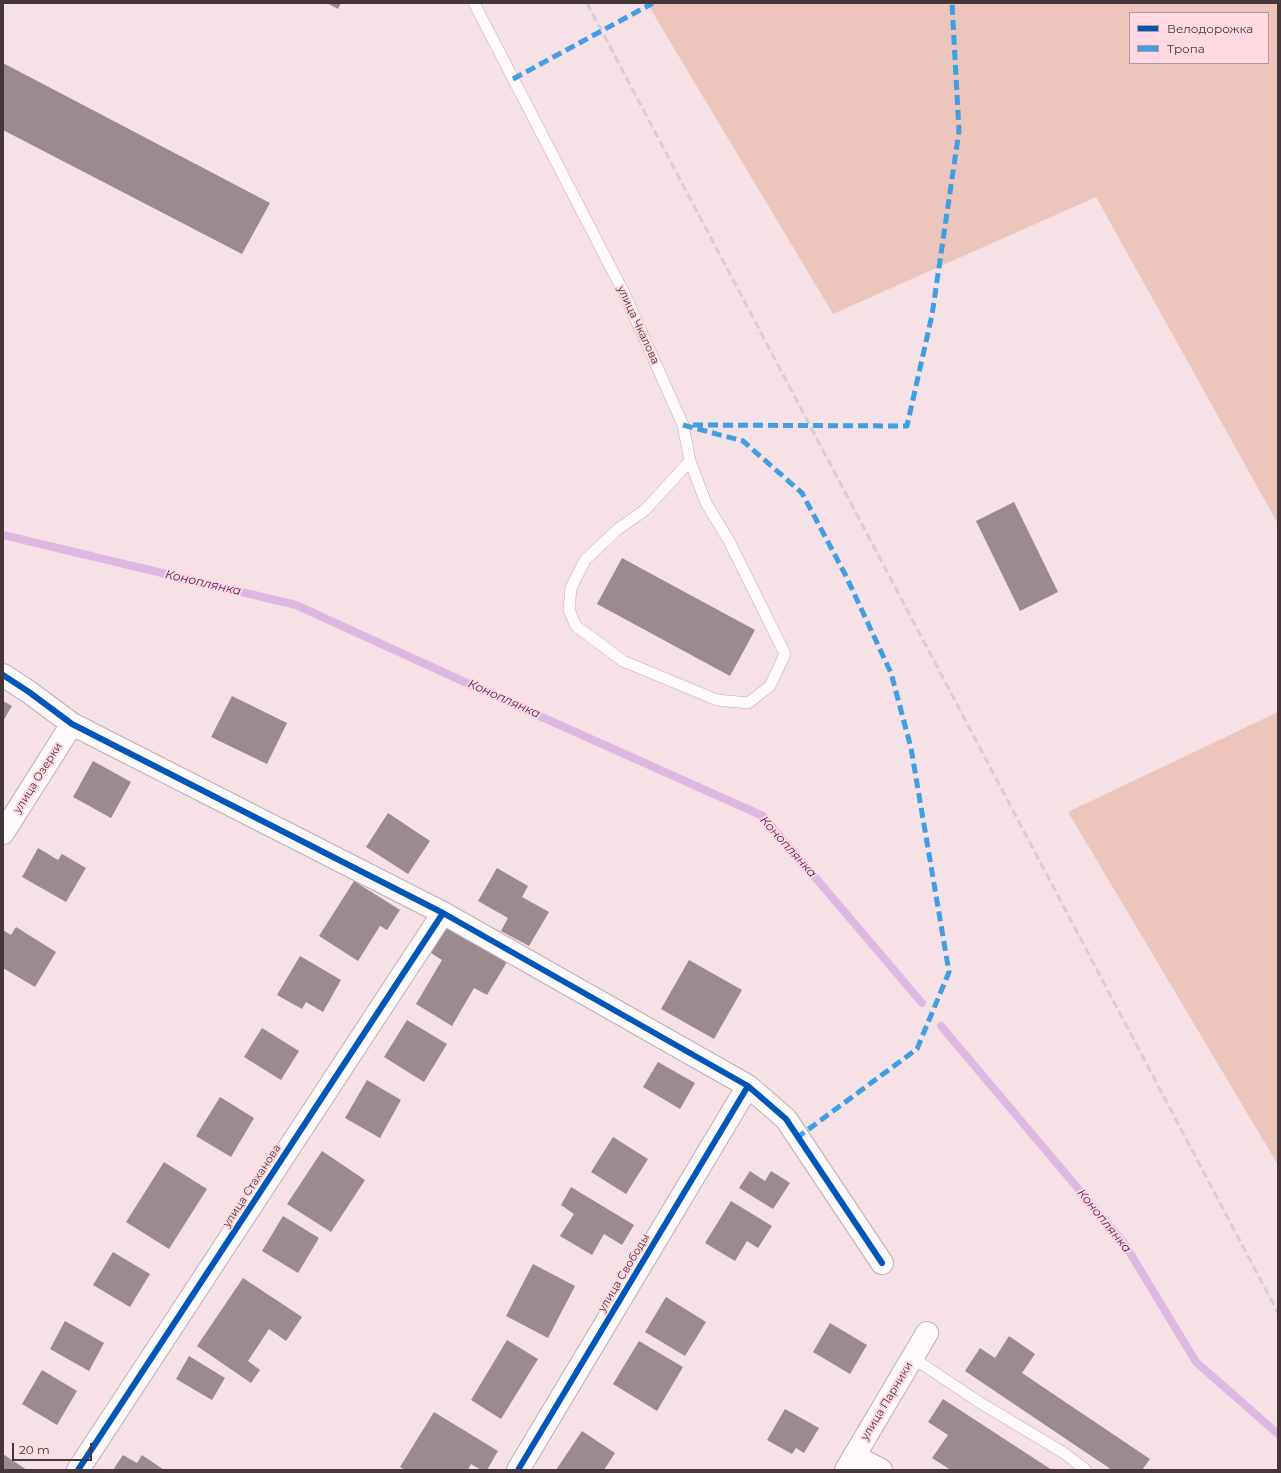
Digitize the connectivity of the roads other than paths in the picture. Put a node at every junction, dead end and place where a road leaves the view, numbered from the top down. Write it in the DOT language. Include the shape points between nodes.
graph roads {
  1 [pos="474,3"];
  2 [pos="690,461"];
  3 [pos="3,675"];
  4 [pos="72,724"];
  5 [pos="3,833"];
  6 [pos="443,913"];
  7 [pos="748,1086"];
  8 [pos="882,1263"];
  9 [pos="927,1333"];
  10 [pos="913,1358"];
  11 [pos="850,1463"];
  12 [pos="78,1470"];
  13 [pos="518,1470"];
  14 [pos="881,1470"];
  15 [pos="1086,1470"];
  1 -- 2 [label="lane, улица Чкалова" via="624,293 683,425"];
  2 -- 2 [label="lane, улица Чкалова" via="706,503 729,541 785,654 770,686 748,703 717,700 623,661 576,626 568,610 572,588 586,560 618,529 645,510"];
  3 -- 4 [label="street"];
  4 -- 5 [label="street, улица Озерки"];
  4 -- 6 [label="street"];
  6 -- 7 [label="street"];
  6 -- 12 [label="street, улица Стаханова"];
  7 -- 8 [label="street" via="786,1119"];
  7 -- 13 [label="street, улица Свободы"];
  9 -- 10 [label="street, улица Парники"];
  10 -- 11 [label="street, улица Парники"];
  10 -- 15 [label="lane" via="979,1402 1064,1453"];
  11 -- 14 [label="street"];
}
